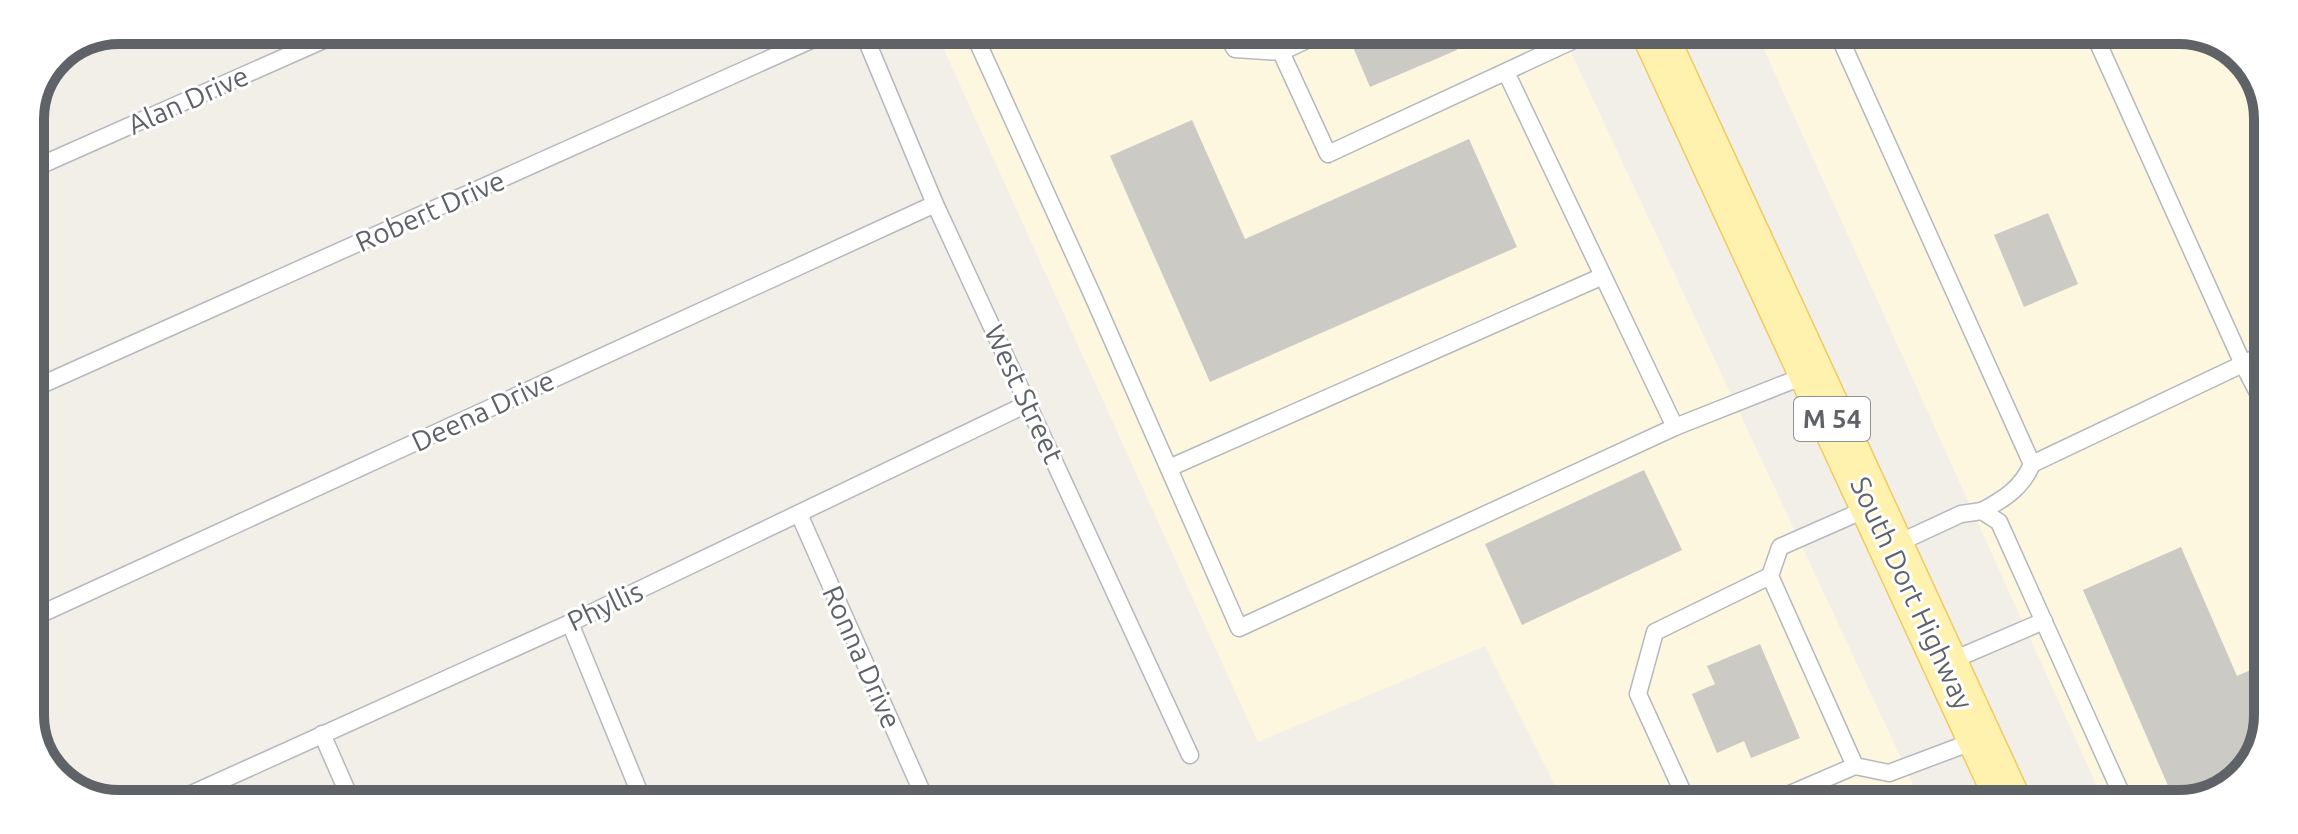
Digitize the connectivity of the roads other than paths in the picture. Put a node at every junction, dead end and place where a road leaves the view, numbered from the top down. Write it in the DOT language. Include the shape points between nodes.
graph roads {
  1 [pos="314,44"];
  2 [pos="802,44"];
  3 [pos="868,44"];
  4 [pos="978,44"];
  5 [pos="1232,44"];
  6 [pos="1298,44"];
  7 [pos="1566,44"];
  8 [pos="1659,44"];
  9 [pos="1843,44"];
  10 [pos="2099,44"];
  11 [pos="1281,52"];
  12 [pos="1506,72"];
  13 [pos="44,164"];
  14 [pos="935,204"];
  15 [pos="1603,276"];
  16 [pos="2254,359"];
  17 [pos="2243,364"];
  18 [pos="1811,373"];
  19 [pos="44,384"];
  20 [pos="2254,385"];
  21 [pos="1029,403"];
  22 [pos="1675,427"];
  23 [pos="2032,464"];
  24 [pos="1169,468"];
  25 [pos="1872,506"];
  26 [pos="1982,511"];
  27 [pos="799,514"];
  28 [pos="1891,546"];
  29 [pos="1770,576"];
  30 [pos="44,613"];
  31 [pos="2044,621"];
  32 [pos="570,623"];
  33 [pos="1945,663"];
  34 [pos="322,734"];
  35 [pos="1980,739"];
  36 [pos="1190,755"];
  37 [pos="1855,766"];
  38 [pos="200,790"];
  39 [pos="347,790"];
  40 [pos="638,790"];
  41 [pos="921,790"];
  42 [pos="1682,790"];
  43 [pos="1799,790"];
  44 [pos="2004,790"];
  45 [pos="2120,790"];
  1 -- 13 [label="lane, Alan Drive"];
  2 -- 19 [label="lane, Robert Drive"];
  3 -- 14 [label="lane, West Street"];
  4 -- 24 [label="lane"];
  5 -- 11 [label="lane" via="1235,49"];
  6 -- 11 [label="lane"];
  7 -- 12 [label="lane"];
  8 -- 18 [label="main road, South Dort Highway / M 54"];
  9 -- 23 [label="lane"];
  10 -- 17 [label="lane"];
  11 -- 12 [label="lane" via="1328,154"];
  12 -- 15 [label="lane"];
  14 -- 21 [label="lane, West Street"];
  14 -- 30 [label="lane, Deena Drive"];
  15 -- 22 [label="lane"];
  15 -- 24 [label="lane"];
  16 -- 17 [label="lane"];
  17 -- 20 [label="lane"];
  17 -- 23 [label="lane"];
  18 -- 22 [label="lane"];
  18 -- 25 [label="main road, South Dort Highway / M 54"];
  21 -- 27 [label="lane, Phyllis"];
  21 -- 36 [label="lane, West Street"];
  22 -- 24 [label="lane" via="1239,628"];
  23 -- 26 [label="lane" via="2007,498"];
  25 -- 28 [label="main road, South Dort Highway / M 54"];
  25 -- 29 [label="lane" via="1780,547"];
  26 -- 28 [label="lane" via="1961,514"];
  26 -- 31 [label="lane" via="1999,522"];
  27 -- 32 [label="lane, Phyllis"];
  27 -- 41 [label="lane, Ronna Drive"];
  28 -- 33 [label="main road, South Dort Highway / M 54"];
  29 -- 37 [label="lane"];
  29 -- 42 [label="lane" via="1655,632 1638,694"];
  31 -- 33 [label="lane"];
  31 -- 45 [label="lane"];
  32 -- 34 [label="lane, Phyllis"];
  32 -- 40 [label="lane"];
  33 -- 35 [label="main road, South Dort Highway / M 54"];
  34 -- 38 [label="lane, Phyllis"];
  34 -- 39 [label="lane"];
  35 -- 37 [label="lane" via="1889,773"];
  35 -- 44 [label="main road, South Dort Highway / M 54"];
  37 -- 43 [label="lane"];
}
